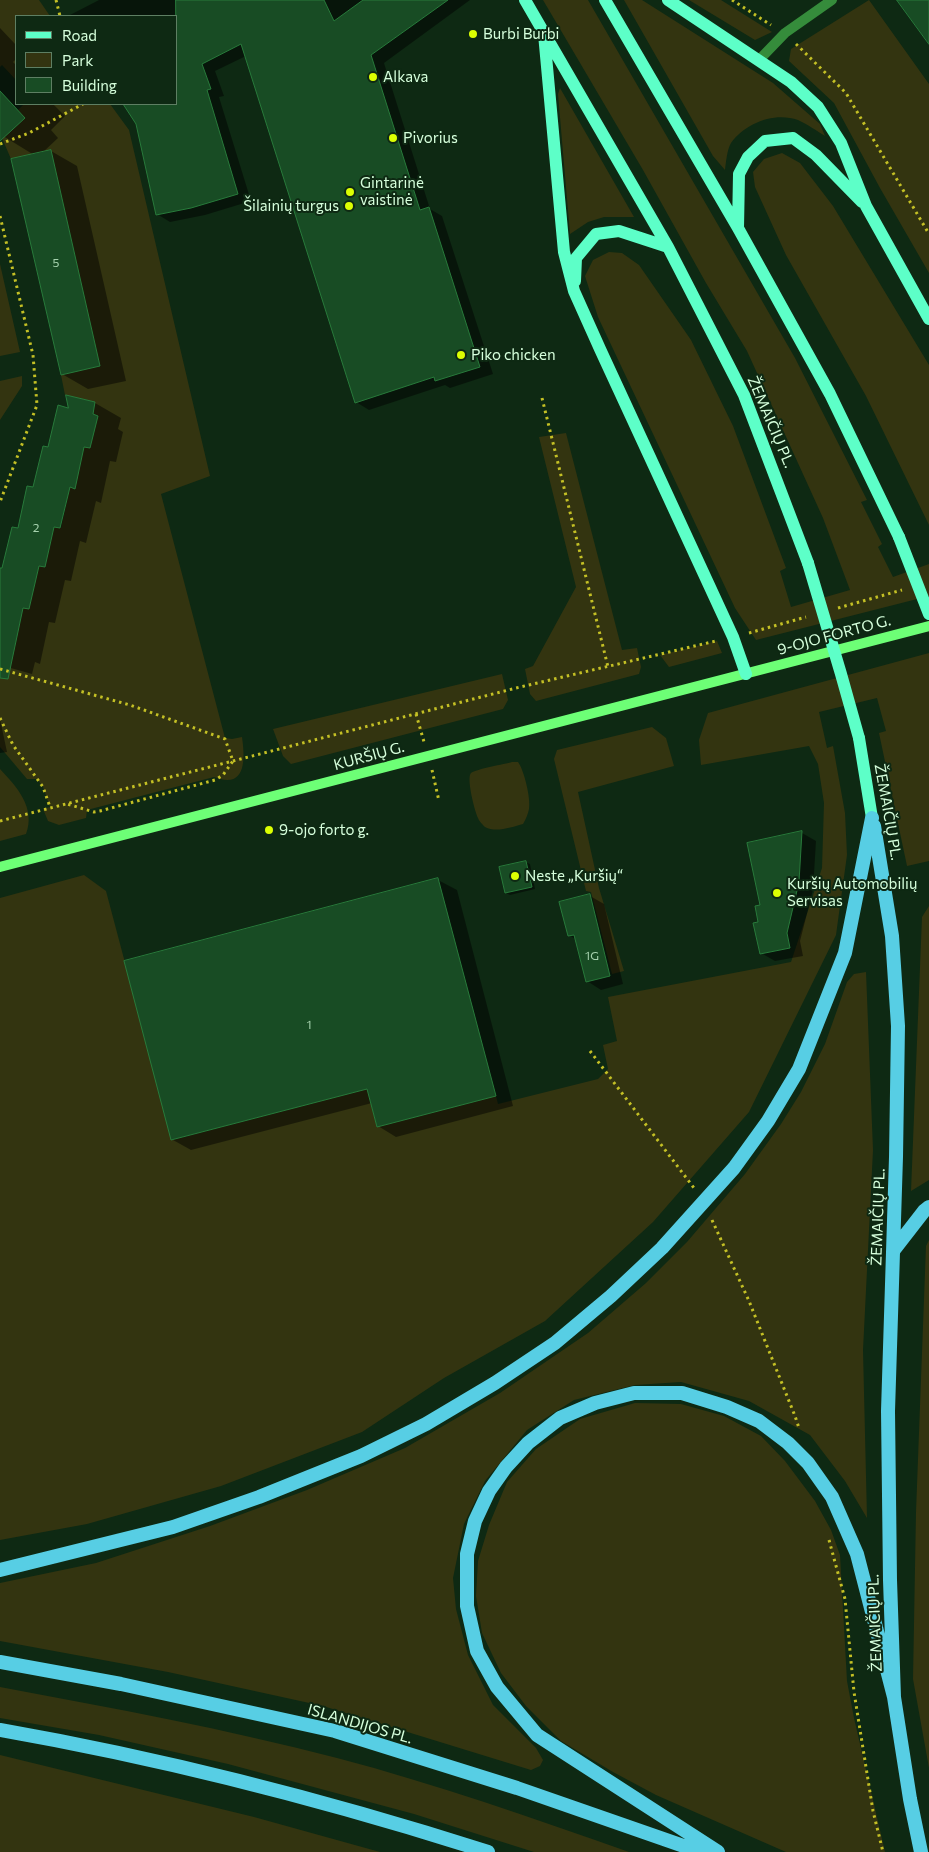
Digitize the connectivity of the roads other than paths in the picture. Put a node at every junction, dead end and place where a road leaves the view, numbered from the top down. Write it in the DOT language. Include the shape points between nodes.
graph roads {
  1 [pos="525,0"];
  2 [pos="606,0"];
  3 [pos="668,0"];
  4 [pos="832,0"];
  5 [pos="544,34"];
  6 [pos="759,60"];
  7 [pos="866,206"];
  8 [pos="738,228"];
  9 [pos="668,247"];
  10 [pos="574,291"];
  11 [pos="929,319"];
  12 [pos="929,614"];
  13 [pos="929,626"];
  14 [pos="746,674"];
  15 [pos="872,818"];
  16 [pos="0,868"];
  17 [pos="929,1207"];
  18 [pos="893,1251"];
  19 [pos="0,1570"];
  20 [pos="0,1662"];
  21 [pos="894,1697"];
  22 [pos="0,1730"];
  23 [pos="488,1852"];
  24 [pos="701,1852"];
  25 [pos="718,1852"];
  26 [pos="922,1852"];
  1 -- 5 [label="main road, ŽEMAIČIŲ PL."];
  2 -- 8 [label="main road"];
  3 -- 6 [label="main road"];
  4 -- 6 [label="street" via="785,33"];
  5 -- 9 [label="main road, ŽEMAIČIŲ PL."];
  5 -- 10 [label="main road" via="564,252"];
  6 -- 7 [label="main road" via="791,82 818,107 841,144"];
  7 -- 8 [label="main road" via="816,155 793,138 765,141 748,157 739,174"];
  7 -- 11 [label="main road"];
  8 -- 12 [label="main road, bridge" via="830,394 899,537"];
  9 -- 10 [label="main road" via="619,231 596,234 576,258"];
  9 -- 15 [label="main road, ŽEMAIČIŲ PL., bridge" via="744,395 808,563 859,738"];
  10 -- 14 [label="main road" via="733,637"];
  13 -- 14 [label="main road, 9-OJO FORTO G."];
  14 -- 16 [label="main road, KURŠIŲ G."];
  15 -- 18 [label="highway, ŽEMAIČIŲ PL." via="892,936 898,1026"];
  15 -- 19 [label="highway" via="845,953 799,1069 768,1121 734,1168 662,1248 611,1296 555,1342 495,1383 426,1424 361,1456 173,1527"];
  17 -- 18 [label="highway"];
  18 -- 21 [label="highway, ŽEMAIČIŲ PL." via="888,1411"];
  20 -- 24 [label="highway, ISLANDIJOS PL." via="121,1684 335,1732 517,1788"];
  21 -- 25 [label="highway" via="857,1554 835,1503 808,1463 759,1421 682,1393 634,1393 595,1403 560,1418 528,1443 489,1492 475,1521 467,1554 467,1606 477,1651 497,1687 538,1735"];
  21 -- 26 [label="highway, ŽEMAIČIŲ PL."];
  22 -- 23 [label="highway" via="236,1779"];
}
